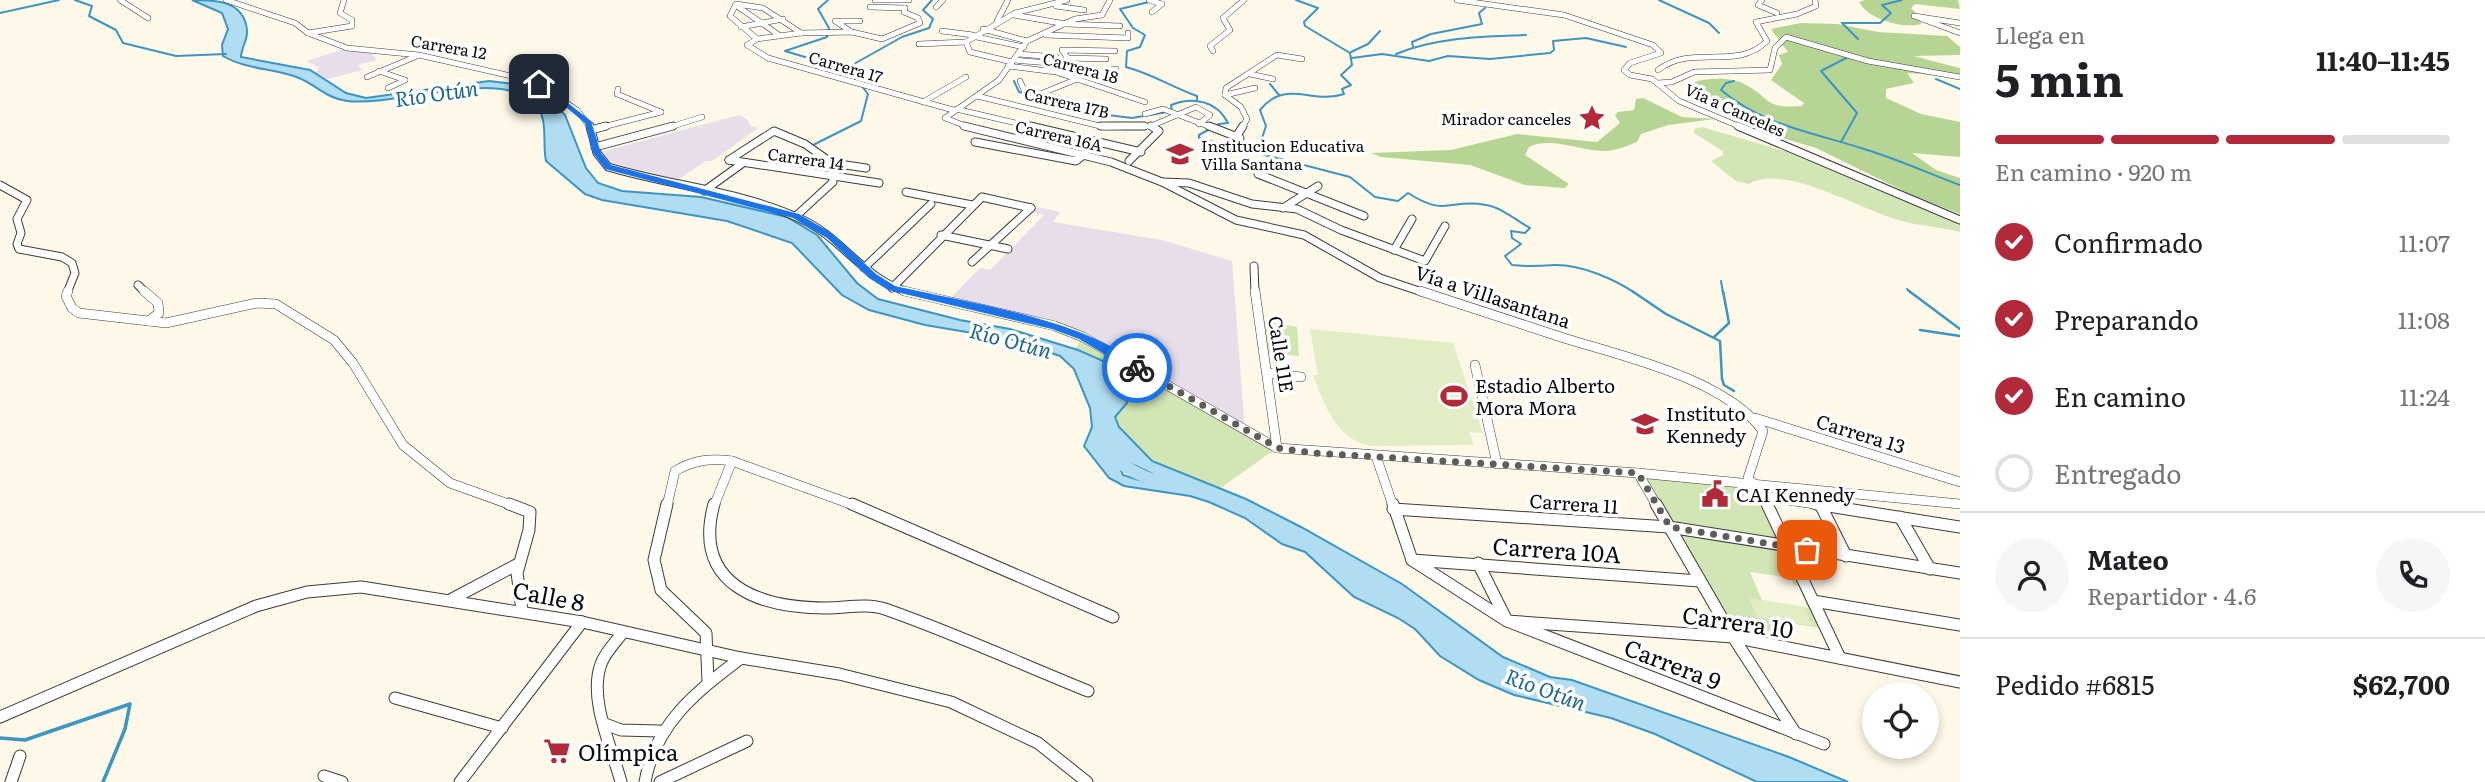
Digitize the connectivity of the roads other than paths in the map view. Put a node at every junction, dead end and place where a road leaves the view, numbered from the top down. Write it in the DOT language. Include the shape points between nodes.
graph roads {
  1 [pos="120,0"];
  2 [pos="226,0"];
  3 [pos="344,0"];
  4 [pos="875,0"];
  5 [pos="910,0"];
  6 [pos="943,0"];
  7 [pos="1008,0"];
  8 [pos="1067,0"];
  9 [pos="1110,0"];
  10 [pos="1149,0"];
  11 [pos="1244,0"];
  12 [pos="1457,0"];
  13 [pos="1762,0"];
  14 [pos="1815,0"];
  15 [pos="1056,3"];
  16 [pos="1503,3"];
  17 [pos="735,6"];
  18 [pos="870,7"];
  19 [pos="936,7"];
  20 [pos="905,8"];
  21 [pos="1084,10"];
  22 [pos="999,12"];
  23 [pos="1152,12"];
  24 [pos="1013,14"];
  25 [pos="1792,15"];
  26 [pos="148,18"];
  27 [pos="783,19"];
  28 [pos="860,21"];
  29 [pos="998,21"];
  30 [pos="764,23"];
  31 [pos="1960,23"];
  32 [pos="1066,24"];
  33 [pos="1120,26"];
  34 [pos="741,27"];
  35 [pos="983,29"];
  36 [pos="1055,30"];
  37 [pos="942,31"];
  38 [pos="852,32"];
  39 [pos="309,33"];
  40 [pos="801,33"];
  41 [pos="1960,33"];
  42 [pos="779,35"];
  43 [pos="1044,35"];
  44 [pos="972,36"];
  45 [pos="757,39"];
  46 [pos="1767,41"];
  47 [pos="967,42"];
  48 [pos="1777,43"];
  49 [pos="919,44"];
  50 [pos="1025,44"];
  51 [pos="1115,51"];
  52 [pos="1213,51"];
  53 [pos="419,55"];
  54 [pos="1056,57"];
  55 [pos="1066,58"];
  56 [pos="1106,59"];
  57 [pos="1302,59"];
  58 [pos="1013,60"];
  59 [pos="1073,65"];
  60 [pos="1116,69"];
  61 [pos="1658,70"];
  62 [pos="379,71"];
  63 [pos="1250,74"];
  64 [pos="367,77"];
  65 [pos="966,77"];
  66 [pos="1960,77"];
  67 [pos="1077,79"];
  68 [pos="1273,79"];
  69 [pos="1112,80"];
  70 [pos="1020,81"];
  71 [pos="1658,83"];
  72 [pos="1099,87"];
  73 [pos="1255,88"];
  74 [pos="388,89"];
  75 [pos="618,89"];
  76 [pos="1225,94"];
  77 [pos="1038,95"];
  78 [pos="977,96"];
  79 [pos="1145,102"];
  80 [pos="923,103"];
  81 [pos="1076,103"];
  82 [pos="954,110"];
  83 [pos="1145,114"];
  84 [pos="1180,116"];
  85 [pos="702,117"];
  86 [pos="1199,124"];
  87 [pos="1151,126"];
  88 [pos="1104,127"];
  89 [pos="591,130"];
  90 [pos="975,142"];
  91 [pos="1091,142"];
  92 [pos="595,147"];
  93 [pos="1141,152"];
  94 [pos="1081,156"];
  95 [pos="1129,160"];
  96 [pos="743,163"];
  97 [pos="832,163"];
  98 [pos="866,168"];
  99 [pos="1258,174"];
  100 [pos="834,177"];
  101 [pos="1163,182"];
  102 [pos="879,183"];
  103 [pos="0,185"];
  104 [pos="1318,186"];
  105 [pos="704,191"];
  106 [pos="906,192"];
  107 [pos="1306,194"];
  108 [pos="982,197"];
  109 [pos="1329,203"];
  110 [pos="931,204"];
  111 [pos="972,205"];
  112 [pos="1031,208"];
  113 [pos="1283,208"];
  114 [pos="1312,215"];
  115 [pos="796,216"];
  116 [pos="1364,216"];
  117 [pos="1412,219"];
  118 [pos="1960,220"];
  119 [pos="1445,226"];
  120 [pos="941,236"];
  121 [pos="990,245"];
  122 [pos="1008,249"];
  123 [pos="1394,250"];
  124 [pos="972,262"];
  125 [pos="1254,266"];
  126 [pos="864,268"];
  127 [pos="138,285"];
  128 [pos="892,288"];
  129 [pos="149,321"];
  130 [pos="1475,365"];
  131 [pos="1267,373"];
  132 [pos="1301,377"];
  133 [pos="1751,417"];
  134 [pos="1278,448"];
  135 [pos="1376,456"];
  136 [pos="732,461"];
  137 [pos="1497,464"];
  138 [pos="1638,473"];
  139 [pos="1750,480"];
  140 [pos="1960,482"];
  141 [pos="1763,496"];
  142 [pos="1960,502"];
  143 [pos="1820,504"];
  144 [pos="1393,509"];
  145 [pos="1900,517"];
  146 [pos="1670,527"];
  147 [pos="1960,527"];
  148 [pos="1788,547"];
  149 [pos="1846,556"];
  150 [pos="1412,560"];
  151 [pos="1478,563"];
  152 [pos="518,564"];
  153 [pos="1930,569"];
  154 [pos="1960,573"];
  155 [pos="1700,581"];
  156 [pos="452,600"];
  157 [pos="1813,601"];
  158 [pos="522,610"];
  159 [pos="1113,617"];
  160 [pos="1507,621"];
  161 [pos="582,622"];
  162 [pos="1960,625"];
  163 [pos="623,632"];
  164 [pos="1733,637"];
  165 [pos="707,650"];
  166 [pos="741,658"];
  167 [pos="1840,658"];
  168 [pos="708,682"];
  169 [pos="1960,682"];
  170 [pos="1088,691"];
  171 [pos="395,698"];
  172 [pos="0,718"];
  173 [pos="606,724"];
  174 [pos="502,728"];
  175 [pos="660,731"];
  176 [pos="1796,734"];
  177 [pos="747,741"];
  178 [pos="1824,744"];
  179 [pos="20,756"];
  180 [pos="324,776"];
  181 [pos="11,782"];
  182 [pos="342,782"];
  183 [pos="460,782"];
  184 [pos="621,782"];
  185 [pos="645,782"];
  186 [pos="660,782"];
  187 [pos="1087,782"];
  1 -- 26 [label="street"];
  2 -- 39 [label="street, Carrera 12" via="295,23"];
  3 -- 39 [label="street" via="340,13 352,20 352,26"];
  4 -- 5 [label="street"];
  5 -- 20 [label="street"];
  6 -- 19 [label="street"];
  7 -- 22 [label="street"];
  8 -- 15 [label="street"];
  9 -- 32 [label="street" via="1102,15"];
  10 -- 23 [label="street" via="1162,4"];
  11 -- 52 [label="street" via="1223,18 1230,30 1210,46"];
  12 -- 16 [label="street, Vía a Canceles"];
  13 -- 25 [label="street" via="1761,8"];
  14 -- 25 [label="street" via="1814,8"];
  15 -- 21 [label="street"];
  15 -- 24 [label="street"];
  16 -- 71 [label="street, Vía a Canceles" via="1564,15 1653,45 1661,53 1630,63 1624,70"];
  17 -- 27 [label="street" via="746,3 773,10"];
  17 -- 30 [label="street"];
  17 -- 34 [label="street" via="730,16"];
  18 -- 20 [label="street"];
  20 -- 38 [label="street" via="904,12 920,20 918,25 882,39"];
  22 -- 24 [label="street"];
  22 -- 29 [label="street"];
  24 -- 29 [label="street"];
  24 -- 32 [label="street"];
  25 -- 46 [label="street" via="1756,22"];
  27 -- 30 [label="street"];
  27 -- 40 [label="street"];
  28 -- 38 [label="street" via="835,21"];
  29 -- 35 [label="street"];
  30 -- 34 [label="street"];
  30 -- 42 [label="street"];
  31 -- 41 [label="street" via="1914,16"];
  32 -- 33 [label="street"];
  32 -- 36 [label="street"];
  34 -- 45 [label="street"];
  35 -- 44 [label="street"];
  35 -- 50 [label="street"];
  36 -- 43 [label="street"];
  36 -- 43 [label="street" via="1128,33 1128,38"];
  37 -- 44 [label="street"];
  38 -- 40 [label="street"];
  39 -- 53 [label="street, Carrera 12" via="347,48"];
  40 -- 42 [label="street"];
  42 -- 45 [label="street"];
  43 -- 50 [label="street"];
  44 -- 47 [label="street"];
  44 -- 50 [label="street"];
  45 -- 80 [label="street, Carrera 17" via="748,48 768,58"];
  46 -- 48 [label="street"];
  46 -- 61 [label="street" via="1749,58 1687,57"];
  47 -- 49 [label="street"];
  47 -- 58 [label="street" via="970,52"];
  48 -- 66 [label="street" via="1793,38 1868,61"];
  48 -- 71 [label="street" via="1770,55 1770,70 1694,72"];
  50 -- 58 [label="street"];
  51 -- 55 [label="street" via="1063,49"];
  53 -- 62 [label="street"];
  53 -- 89 [label="street, Carrera 12" via="533,81 577,110"];
  54 -- 58 [label="street"];
  55 -- 56 [label="street"];
  55 -- 59 [label="street"];
  57 -- 63 [label="street" via="1277,55"];
  58 -- 59 [label="street"];
  58 -- 67 [label="street, Carrera 18"];
  58 -- 78 [label="street" via="999,80"];
  59 -- 60 [label="street" via="1080,76"];
  62 -- 64 [label="street"];
  62 -- 74 [label="street" via="405,80"];
  63 -- 68 [label="street"];
  63 -- 76 [label="street"];
  65 -- 80 [label="street"];
  67 -- 72 [label="street, Carrera 18"];
  67 -- 77 [label="street"];
  69 -- 72 [label="street"];
  70 -- 77 [label="street" via="1021,88"];
  71 -- 118 [label="street, Vía a Canceles" via="1679,101"];
  72 -- 79 [label="street, Carrera 18"];
  73 -- 76 [label="street"];
  75 -- 89 [label="street" via="617,94 626,100 662,111"];
  76 -- 86 [label="street" via="1247,119 1238,138"];
  77 -- 81 [label="street"];
  78 -- 82 [label="street"];
  78 -- 88 [label="street, Carrera 17B"];
  80 -- 82 [label="street, Carrera 17"];
  82 -- 91 [label="street, Carrera 17"];
  82 -- 94 [label="street, Carrera 16A" via="947,120"];
  83 -- 84 [label="street" via="1163,109"];
  84 -- 86 [label="street"];
  84 -- 86 [label="street, Carrera 17B" via="1196,107 1210,115"];
  84 -- 87 [label="street, Carrera 17B"];
  85 -- 92 [label="street"];
  87 -- 88 [label="street, Carrera 17B"];
  87 -- 93 [label="street" via="1159,131"];
  88 -- 91 [label="street"];
  89 -- 92 [label="street, Carrera 12"];
  90 -- 94 [label="street"];
  91 -- 93 [label="street, Carrera 17"];
  91 -- 94 [label="street"];
  92 -- 105 [label="street" via="608,167"];
  93 -- 95 [label="street"];
  94 -- 101 [label="street, Carrera 16A"];
  96 -- 97 [label="street, Carrera 14" via="729,160 775,131 807,143 817,156"];
  96 -- 100 [label="street, Carrera 14"];
  96 -- 105 [label="street"];
  97 -- 98 [label="street"];
  97 -- 100 [label="street"];
  99 -- 107 [label="street"];
  100 -- 102 [label="street, Carrera 14"];
  100 -- 115 [label="street"];
  101 -- 113 [label="street, Carrera 16A" via="1189,183 1252,204"];
  101 -- 133 [label="street, Vía a Villasantana" via="1236,220 1304,235 1380,278 1646,364 1686,380"];
  103 -- 129 [label="street" via="27,200 17,219 19,248 72,263 75,273 66,296 72,308 89,316"];
  104 -- 107 [label="street"];
  105 -- 115 [label="street"];
  106 -- 111 [label="street"];
  107 -- 109 [label="street"];
  107 -- 113 [label="street"];
  108 -- 111 [label="street"];
  108 -- 112 [label="street"];
  109 -- 114 [label="street"];
  109 -- 116 [label="street"];
  110 -- 126 [label="street"];
  111 -- 120 [label="street"];
  112 -- 121 [label="street"];
  113 -- 114 [label="street, Carrera 16A"];
  114 -- 123 [label="street, Carrera 16A"];
  115 -- 126 [label="street" via="830,236"];
  117 -- 123 [label="street"];
  119 -- 123 [label="street, Carrera 16A" via="1425,261"];
  120 -- 121 [label="street"];
  120 -- 128 [label="street"];
  121 -- 122 [label="street"];
  121 -- 124 [label="street"];
  125 -- 131 [label="street, Calle 11E"];
  126 -- 128 [label="street"];
  127 -- 129 [label="street" via="158,303 159,313"];
  128 -- 134 [label="street" via="1055,326 1083,337"];
  129 -- 152 [label="street" via="166,323 263,302 276,304 320,329 353,363 403,445 450,483 530,512 532,520"];
  130 -- 137 [label="street"];
  131 -- 132 [label="street"];
  131 -- 134 [label="street, Calle 11E"];
  133 -- 139 [label="street" via="1763,431"];
  133 -- 140 [label="street, Carrera 13"];
  134 -- 135 [label="street"];
  135 -- 137 [label="street"];
  135 -- 144 [label="street"];
  136 -- 159 [label="street" via="821,491"];
  136 -- 165 [label="street" via="691,463 675,471 654,560 661,590 706,633"];
  136 -- 170 [label="street" via="715,500 710,548 722,573 743,591 801,607 882,607"];
  137 -- 138 [label="street"];
  138 -- 139 [label="street"];
  138 -- 146 [label="street"];
  139 -- 141 [label="street"];
  139 -- 142 [label="street"];
  141 -- 143 [label="street"];
  141 -- 148 [label="street"];
  143 -- 145 [label="street"];
  143 -- 149 [label="street"];
  144 -- 146 [label="street, Carrera 11"];
  144 -- 150 [label="street"];
  145 -- 147 [label="street"];
  145 -- 153 [label="street"];
  146 -- 148 [label="street, Carrera 11"];
  146 -- 155 [label="street"];
  148 -- 149 [label="street, Carrera 11"];
  148 -- 157 [label="street"];
  149 -- 153 [label="street, Carrera 11"];
  150 -- 151 [label="street, Carrera 10A"];
  150 -- 160 [label="street, Carrera 9"];
  151 -- 155 [label="street, Carrera 10A"];
  151 -- 160 [label="street"];
  152 -- 156 [label="street"];
  152 -- 158 [label="street"];
  153 -- 154 [label="street, Carrera 11"];
  155 -- 164 [label="street"];
  156 -- 158 [label="street, Calle 8"];
  156 -- 172 [label="street, Calle 8" via="361,587 329,586 299,592 236,612"];
  157 -- 162 [label="street"];
  157 -- 167 [label="street"];
  158 -- 161 [label="street, Calle 8"];
  160 -- 164 [label="street, Carrera 10"];
  160 -- 176 [label="street, Carrera 9"];
  161 -- 163 [label="street, Calle 8"];
  161 -- 174 [label="street"];
  163 -- 165 [label="street, Calle 8"];
  163 -- 173 [label="street" via="601,664 598,681"];
  164 -- 167 [label="street, Carrera 10"];
  164 -- 176 [label="street"];
  165 -- 166 [label="street, Calle 8"];
  165 -- 168 [label="street"];
  166 -- 168 [label="street"];
  166 -- 187 [label="street, Calle 8" via="839,674 970,709 1038,743"];
  167 -- 169 [label="street, Carrera 10"];
  168 -- 175 [label="street"];
  171 -- 174 [label="street"];
  173 -- 175 [label="street" via="621,730"];
  173 -- 184 [label="street"];
  174 -- 183 [label="street"];
  175 -- 185 [label="street"];
  176 -- 178 [label="street, Carrera 9"];
  177 -- 186 [label="street"];
  179 -- 181 [label="street"];
  180 -- 182 [label="street"];
}
